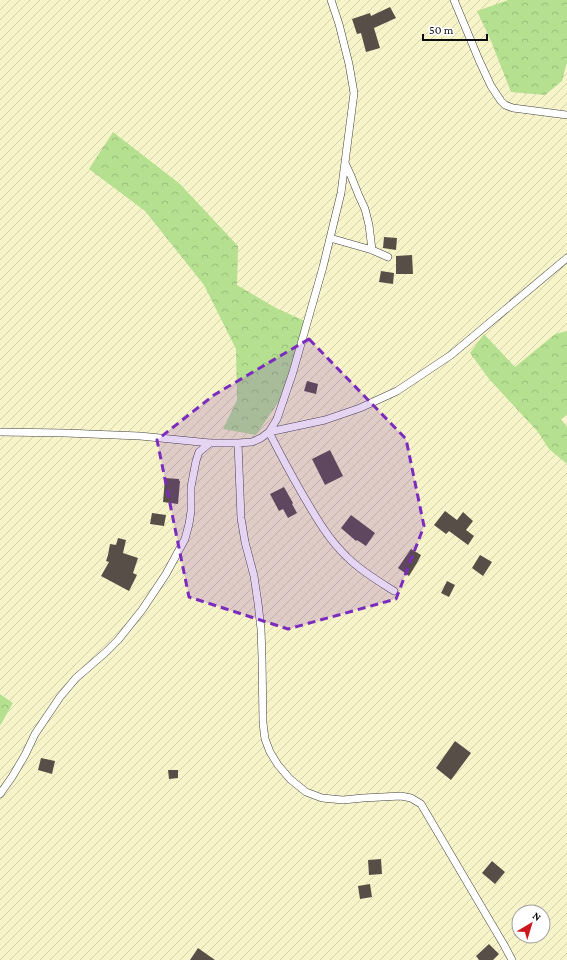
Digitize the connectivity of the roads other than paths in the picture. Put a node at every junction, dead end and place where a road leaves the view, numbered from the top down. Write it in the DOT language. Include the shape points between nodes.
graph roads {
  1 [pos="331,0"];
  2 [pos="454,0"];
  3 [pos="567,115"];
  4 [pos="345,163"];
  5 [pos="330,238"];
  6 [pos="372,250"];
  7 [pos="388,257"];
  8 [pos="567,258"];
  9 [pos="0,432"];
  10 [pos="269,432"];
  11 [pos="210,443"];
  12 [pos="238,443"];
  13 [pos="394,591"];
  14 [pos="0,793"];
  15 [pos="512,960"];
  1 -- 4 [label="street" via="349,64 354,93"];
  2 -- 3 [label="street" via="486,75 501,101 513,108"];
  4 -- 5 [label="street"];
  4 -- 6 [label="street" via="365,209"];
  5 -- 6 [label="street"];
  5 -- 10 [label="street" via="293,372 277,419"];
  6 -- 7 [label="street"];
  8 -- 10 [label="street" via="451,355 397,391 325,420"];
  9 -- 11 [label="street" via="140,436"];
  10 -- 12 [label="street" via="252,442"];
  10 -- 13 [label="street" via="330,539 347,558"];
  11 -- 12 [label="street"];
  11 -- 14 [label="street" via="199,452 191,487 191,511 185,539 166,574 118,640 76,678 60,697"];
  12 -- 15 [label="street" via="241,518 257,596 261,636 263,723 270,752 290,779 306,792 322,798 342,800 401,796 421,804"];
}
